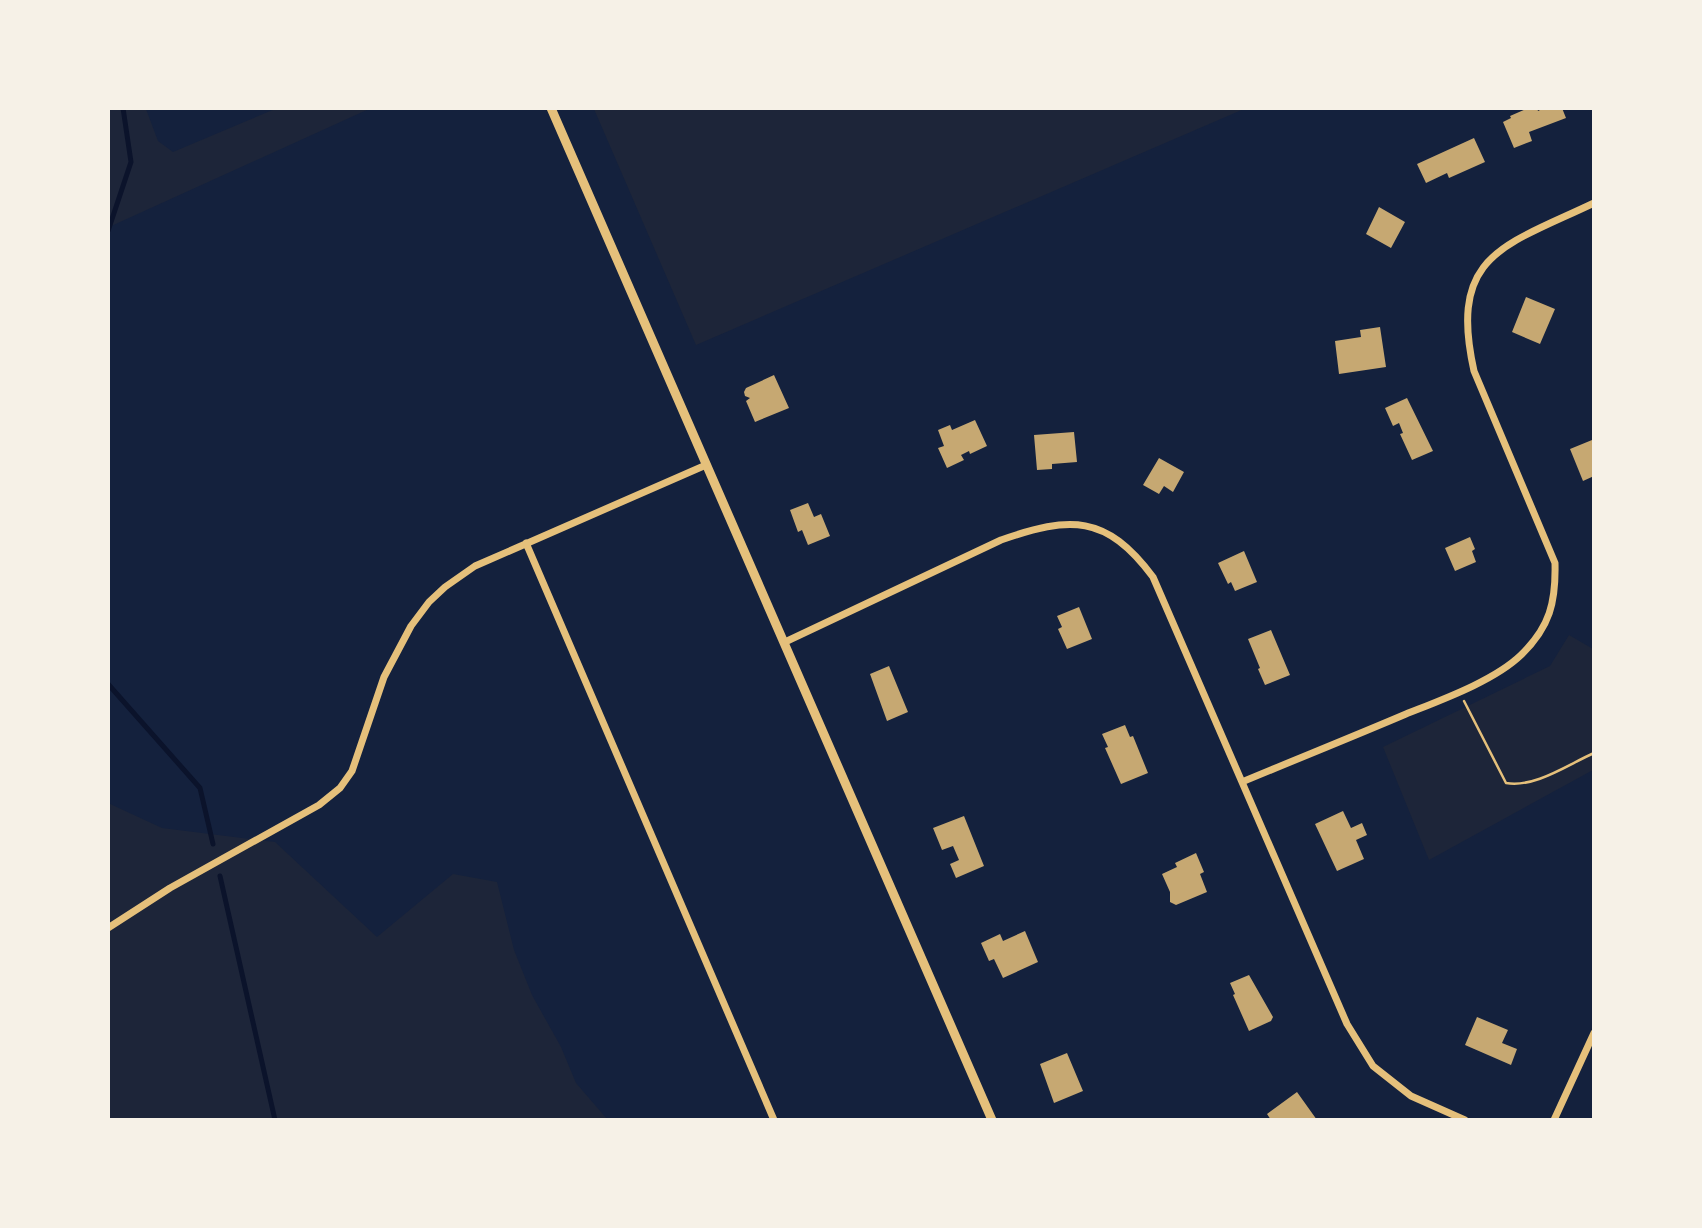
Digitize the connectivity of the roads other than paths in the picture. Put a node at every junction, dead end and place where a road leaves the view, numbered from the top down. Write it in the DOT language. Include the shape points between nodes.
graph roads {
  1 [pos="551,108"];
  2 [pos="1594,203"];
  3 [pos="706,466"];
  4 [pos="526,543"];
  5 [pos="785,642"];
  6 [pos="1242,782"];
  7 [pos="108,928"];
  8 [pos="1594,1033"];
  9 [pos="774,1119"];
  10 [pos="992,1119"];
  11 [pos="1465,1119"];
  12 [pos="1554,1119"];
  1 -- 3 [label="street"];
  2 -- 6 [label="street" via="1507,244 1478,271 1468,308 1474,371 1555,563 1556,593 1540,632 1520,656 1460,692"];
  3 -- 4 [label="street"];
  3 -- 5 [label="street"];
  4 -- 7 [label="street" via="475,566 429,602 384,677 352,771 340,789"];
  4 -- 9 [label="street"];
  5 -- 6 [label="street" via="1001,540 1066,523 1094,528 1124,543 1153,577"];
  5 -- 10 [label="street"];
  6 -- 11 [label="street" via="1347,1024 1373,1066 1410,1096"];
  8 -- 12 [label="street"];
}
